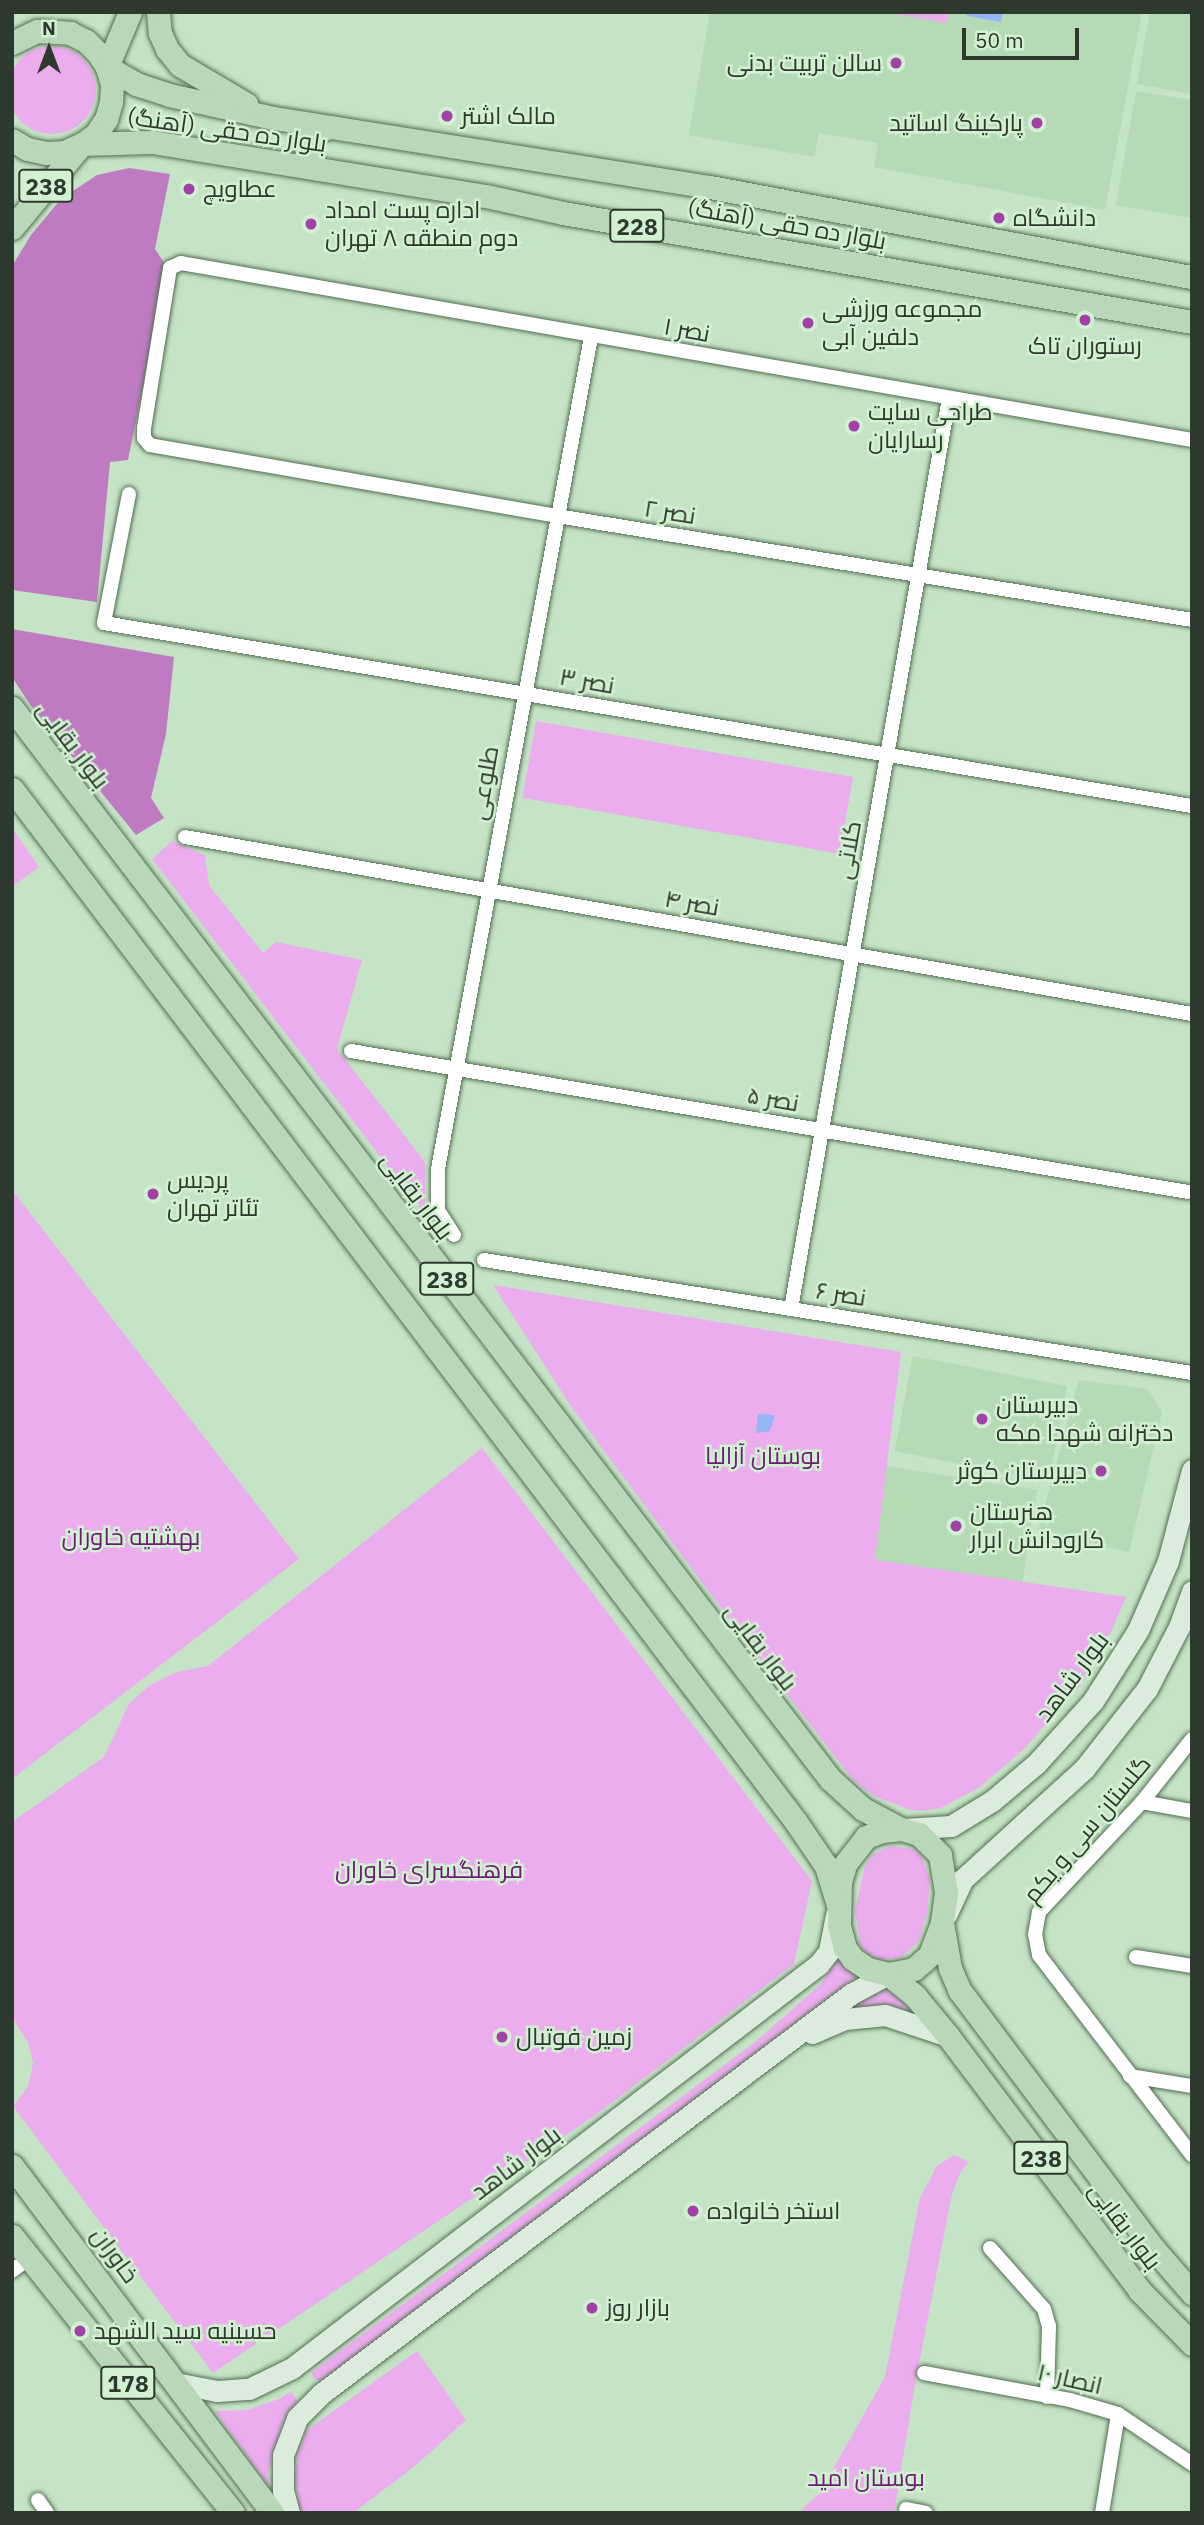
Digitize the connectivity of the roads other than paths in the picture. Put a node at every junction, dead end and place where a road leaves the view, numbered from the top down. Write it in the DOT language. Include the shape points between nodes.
graph roads {
  1 [pos="51,12"];
  2 [pos="130,12"];
  3 [pos="158,12"];
  4 [pos="15,39"];
  5 [pos="107,67"];
  6 [pos="274,118"];
  7 [pos="331,127"];
  8 [pos="12,140"];
  9 [pos="82,144"];
  10 [pos="318,169"];
  11 [pos="12,228"];
  12 [pos="1192,277"];
  13 [pos="1192,322"];
  14 [pos="590,337"];
  15 [pos="949,398"];
  16 [pos="144,438"];
  17 [pos="1192,440"];
  18 [pos="129,494"];
  19 [pos="557,516"];
  20 [pos="919,575"];
  21 [pos="1192,620"];
  22 [pos="524,694"];
  23 [pos="12,708"];
  24 [pos="887,755"];
  25 [pos="12,789"];
  26 [pos="1192,806"];
  27 [pos="185,837"];
  28 [pos="488,890"];
  29 [pos="853,954"];
  30 [pos="1192,1014"];
  31 [pos="351,1051"];
  32 [pos="456,1068"];
  33 [pos="822,1131"];
  34 [pos="1188,1192"];
  35 [pos="454,1235"];
  36 [pos="484,1260"];
  37 [pos="791,1309"];
  38 [pos="1192,1373"];
  39 [pos="1192,1470"];
  40 [pos="1192,1591"];
  41 [pos="1192,1739"];
  42 [pos="1142,1802"];
  43 [pos="1192,1811"];
  44 [pos="901,1829"];
  45 [pos="838,1905"];
  46 [pos="942,1923"];
  47 [pos="1136,1957"];
  48 [pos="1192,1966"];
  49 [pos="888,1974"];
  50 [pos="948,2036"];
  51 [pos="784,2045"];
  52 [pos="1130,2076"];
  53 [pos="1192,2086"];
  54 [pos="1192,2155"];
  55 [pos="12,2166"];
  56 [pos="12,2236"];
  57 [pos="990,2248"];
  58 [pos="20,2264"];
  59 [pos="1192,2293"];
  60 [pos="1192,2344"];
  61 [pos="292,2368"];
  62 [pos="924,2373"];
  63 [pos="175,2383"];
  64 [pos="1047,2397"];
  65 [pos="315,2400"];
  66 [pos="1118,2414"];
  67 [pos="1192,2464"];
  68 [pos="38,2500"];
  69 [pos="906,2509"];
  70 [pos="227,2511"];
  71 [pos="47,2513"];
  72 [pos="273,2513"];
  73 [pos="289,2513"];
  74 [pos="926,2513"];
  75 [pos="1102,2513"];
  1 -- 4 [label="main road"];
  2 -- 5 [label="main road"];
  3 -- 6 [label="main road" via="160,33 180,65"];
  4 -- 5 [label="main road" via="37,31 71,33 86,41"];
  5 -- 6 [label="main road, بلوار ده حقی (آهنگ) / 228" via="136,84 169,95"];
  5 -- 9 [label="main road" via="111,102 106,119"];
  6 -- 7 [label="main road, بلوار ده حقی (آهنگ) / 228"];
  7 -- 10 [label="main road" via="315,131 306,143 307,157"];
  7 -- 12 [label="main road, بلوار ده حقی (آهنگ) / 228" via="662,178"];
  8 -- 9 [label="main road, بلوار ده حقی (آهنگ)" via="46,153 65,152"];
  9 -- 10 [label="main road, بلوار ده حقی (آهنگ) / 228" via="152,142"];
  9 -- 11 [label="main road, 238"];
  10 -- 13 [label="main road, بلوار ده حقی (آهنگ) / 228"];
  14 -- 15 [label="street, نصر ۱"];
  14 -- 16 [label="street, نصر ۱" via="175,264 170,268"];
  14 -- 19 [label="street, طلوعی"];
  15 -- 17 [label="street, نصر ۱"];
  15 -- 20 [label="street, کلاتی"];
  16 -- 19 [label="street, نصر ۲" via="150,444"];
  18 -- 22 [label="street, نصر ۳" via="104,623"];
  19 -- 20 [label="street, نصر ۲"];
  19 -- 22 [label="street, طلوعی"];
  20 -- 21 [label="street, نصر ۲"];
  20 -- 24 [label="street, کلاتی"];
  22 -- 24 [label="street, نصر ۳"];
  22 -- 28 [label="street, طلوعی"];
  23 -- 44 [label="main road, بلوار بقایی / 238" via="830,1779 863,1809"];
  24 -- 26 [label="street, نصر ۳"];
  24 -- 29 [label="street, کلاتی"];
  25 -- 45 [label="main road, 238" via="796,1822 826,1866"];
  27 -- 28 [label="street, نصر ۴"];
  28 -- 29 [label="street, نصر ۴"];
  28 -- 32 [label="street, طلوعی"];
  29 -- 30 [label="street, نصر ۴"];
  29 -- 33 [label="street, کلاتی"];
  31 -- 32 [label="street, نصر ۵"];
  32 -- 33 [label="street, نصر ۵"];
  32 -- 35 [label="street, طلوعی" via="438,1169 438,1210"];
  33 -- 34 [label="street, نصر ۵"];
  33 -- 37 [label="street, کلاتی"];
  36 -- 37 [label="street, نصر ۶"];
  37 -- 38 [label="street, نصر ۶"];
  39 -- 44 [label="main road, بلوار شاهد" via="1168,1562 1138,1630 1093,1701 1036,1764 992,1801 951,1826"];
  40 -- 46 [label="main road" via="1147,1689 1083,1769 963,1879"];
  41 -- 42 [label="street, گلستان سی و یکم"];
  42 -- 43 [label="street"];
  42 -- 52 [label="street, گلستان سی و یکم" via="1039,1912 1035,1934 1039,1955"];
  44 -- 45 [label="main road" via="881,1830 854,1849 843,1870"];
  44 -- 46 [label="main road" via="919,1834 940,1855 945,1872"];
  45 -- 49 [label="main road" via="849,1954 867,1969"];
  45 -- 61 [label="main road, بلوار شاهد" via="832,1941 819,1964"];
  46 -- 49 [label="main road" via="934,1948 923,1963"];
  46 -- 59 [label="main road, بلوار بقایی / 238" via="950,1968 960,1991 1153,2248"];
  47 -- 48 [label="street"];
  49 -- 50 [label="main road, بلوار بقایی / 238" via="915,1996"];
  49 -- 51 [label="main road" via="851,1994"];
  50 -- 51 [label="main road" via="910,2021 866,2015"];
  50 -- 60 [label="main road, بلوار بقایی / 238" via="1140,2291"];
  51 -- 65 [label="main road"];
  52 -- 53 [label="street"];
  52 -- 54 [label="street, گلستان سی و یکم"];
  55 -- 63 [label="main road, خاوران / 178"];
  56 -- 58 [label="main road, 178"];
  57 -- 64 [label="street" via="1044,2309 1049,2326"];
  58 -- 70 [label="main road, 178"];
  61 -- 63 [label="main road, بلوار شاهد" via="249,2389 217,2391"];
  61 -- 65 [label="main road"];
  62 -- 64 [label="street, انصار ۱۰"];
  63 -- 72 [label="main road, خاوران / 178"];
  64 -- 66 [label="street, انصار ۱۰"];
  65 -- 73 [label="main road" via="297,2418 283,2455 283,2491"];
  66 -- 67 [label="street, انصار ۱۰"];
  66 -- 75 [label="street"];
  68 -- 71 [label="street"];
  69 -- 74 [label="street"];
}
